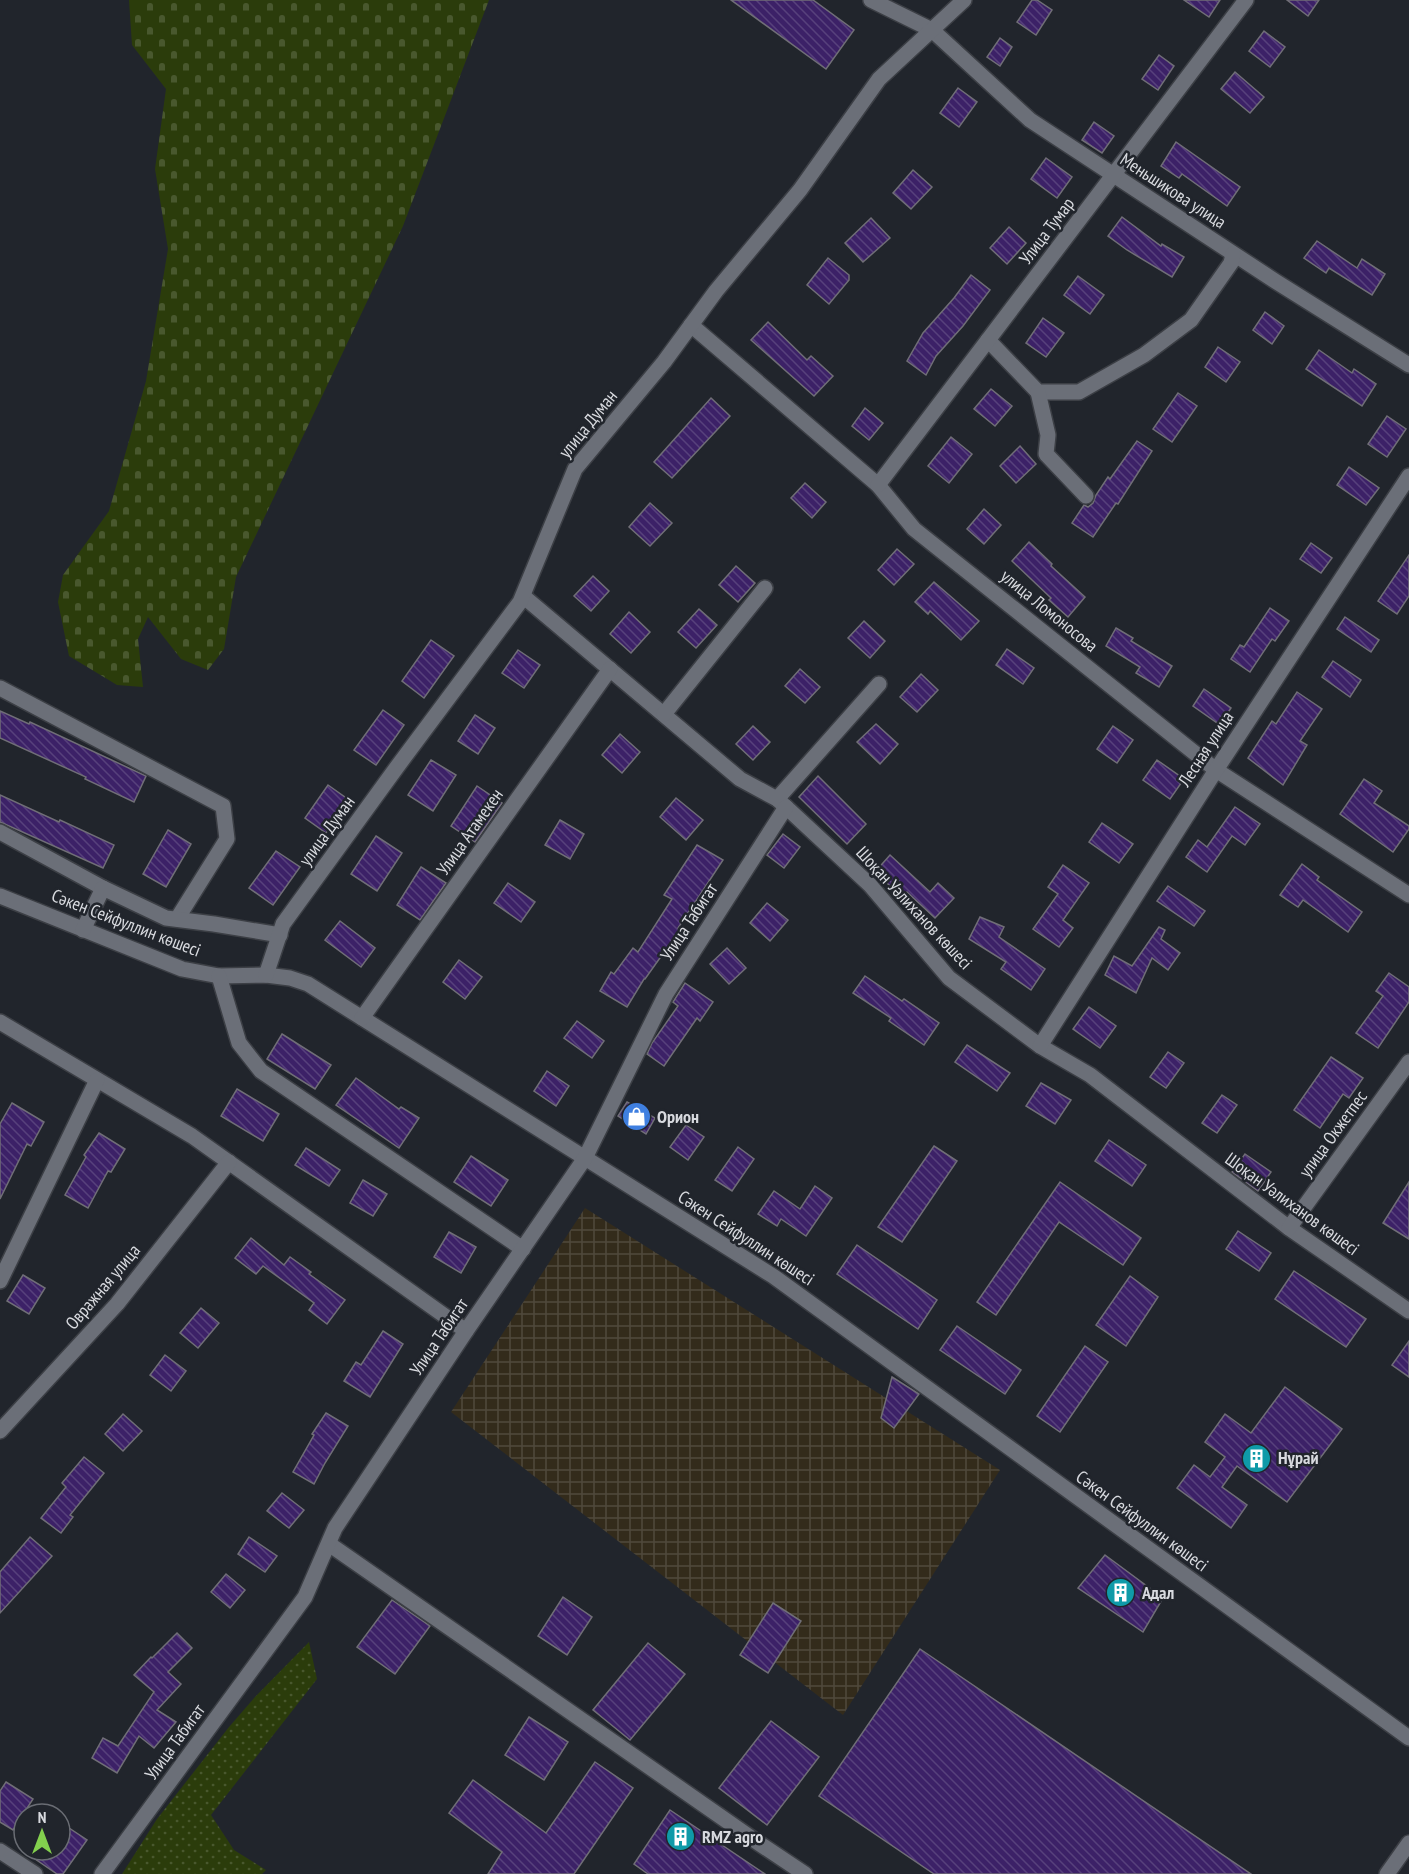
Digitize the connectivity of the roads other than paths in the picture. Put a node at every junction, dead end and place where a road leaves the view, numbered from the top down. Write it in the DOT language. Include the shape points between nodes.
graph roads {
  1 [pos="871,0"];
  2 [pos="964,0"];
  3 [pos="1246,0"];
  4 [pos="932,30"];
  5 [pos="1113,175"];
  6 [pos="1233,254"];
  7 [pos="691,325"];
  8 [pos="988,340"];
  9 [pos="1409,365"];
  10 [pos="1038,392"];
  11 [pos="1409,476"];
  12 [pos="878,485"];
  13 [pos="1086,496"];
  14 [pos="765,588"];
  15 [pos="523,596"];
  16 [pos="610,669"];
  17 [pos="879,684"];
  18 [pos="0,688"];
  19 [pos="664,714"];
  20 [pos="1216,770"];
  21 [pos="781,803"];
  22 [pos="0,832"];
  23 [pos="103,888"];
  24 [pos="1409,895"];
  25 [pos="0,896"];
  26 [pos="177,920"];
  27 [pos="83,930"];
  28 [pos="280,935"];
  29 [pos="266,975"];
  30 [pos="219,976"];
  31 [pos="362,1018"];
  32 [pos="0,1022"];
  33 [pos="1040,1046"];
  34 [pos="1409,1062"];
  35 [pos="98,1080"];
  36 [pos="585,1158"];
  37 [pos="229,1162"];
  38 [pos="1289,1228"];
  39 [pos="523,1249"];
  40 [pos="0,1281"];
  41 [pos="1409,1311"];
  42 [pos="466,1331"];
  43 [pos="0,1431"];
  44 [pos="329,1544"];
  45 [pos="1409,1738"];
  46 [pos="1409,1843"];
  47 [pos="0,1851"];
  48 [pos="35,1874"];
  49 [pos="102,1874"];
  50 [pos="805,1874"];
  51 [pos="1387,1874"];
  1 -- 4 [label="street, Меньшикова улица"];
  2 -- 4 [label="street, улица Думан"];
  3 -- 5 [label="street, Улица Тумар"];
  4 -- 5 [label="street, Меньшикова улица" via="1030,120"];
  4 -- 7 [label="street, улица Думан" via="879,79 800,190"];
  5 -- 6 [label="street, Меньшикова улица"];
  5 -- 8 [label="street, Улица Тумар"];
  6 -- 9 [label="street, Меньшикова улица"];
  6 -- 10 [label="street" via="1231,263 1191,320 1144,355 1079,392"];
  7 -- 12 [label="street, улица Ломоносова"];
  7 -- 15 [label="street, улица Думан" via="575,469"];
  8 -- 10 [label="street"];
  8 -- 12 [label="street, Улица Тумар"];
  10 -- 13 [label="street" via="1048,435 1046,454"];
  11 -- 20 [label="street, Лесная улица"];
  12 -- 20 [label="street, улица Ломоносова" via="914,529"];
  14 -- 19 [label="street"];
  15 -- 16 [label="street, Шоқан Уәлиханов көшесі"];
  15 -- 28 [label="street, улица Думан" via="290,915"];
  16 -- 19 [label="street, Шоқан Уәлиханов көшесі"];
  16 -- 31 [label="street, Улица Атамекен"];
  17 -- 21 [label="street, Улица Табигат"];
  18 -- 26 [label="street" via="223,806 227,839"];
  19 -- 21 [label="street, Шоқан Уәлиханов көшесі" via="740,779"];
  20 -- 24 [label="street, улица Ломоносова"];
  20 -- 33 [label="street, Лесная улица"];
  21 -- 33 [label="street, Шоқан Уәлиханов көшесі" via="870,885 949,978"];
  21 -- 36 [label="street, Улица Табигат" via="666,994"];
  22 -- 23 [label="street"];
  23 -- 26 [label="street"];
  23 -- 27 [label="street"];
  25 -- 27 [label="street, Сәкен Сейфуллин көшесі"];
  26 -- 28 [label="street"];
  27 -- 30 [label="street, Сәкен Сейфуллин көшесі" via="182,969"];
  28 -- 29 [label="street, улица Думан"];
  29 -- 30 [label="street, Сәкен Сейфуллин көшесі"];
  29 -- 31 [label="street, Сәкен Сейфуллин көшесі" via="308,984"];
  30 -- 39 [label="street" via="239,1043 261,1071"];
  31 -- 36 [label="street, Сәкен Сейфуллин көшесі"];
  32 -- 35 [label="street"];
  33 -- 38 [label="street, Шоқан Уәлиханов көшесі" via="1090,1074"];
  34 -- 38 [label="street, улица Окжетпес"];
  35 -- 37 [label="street"];
  35 -- 40 [label="street"];
  36 -- 39 [label="street, Улица Табигат"];
  36 -- 45 [label="street, Сәкен Сейфуллин көшесі" via="773,1276"];
  37 -- 42 [label="street"];
  37 -- 43 [label="street, Овражная улица" via="117,1304"];
  38 -- 41 [label="street, Шоқан Уәлиханов көшесі"];
  39 -- 42 [label="street, Улица Табигат"];
  42 -- 44 [label="street, Улица Табигат" via="335,1528"];
  44 -- 49 [label="street, Улица Табигат" via="305,1597"];
  44 -- 50 [label="street"];
  46 -- 51 [label="street"];
  47 -- 48 [label="street"];
}
